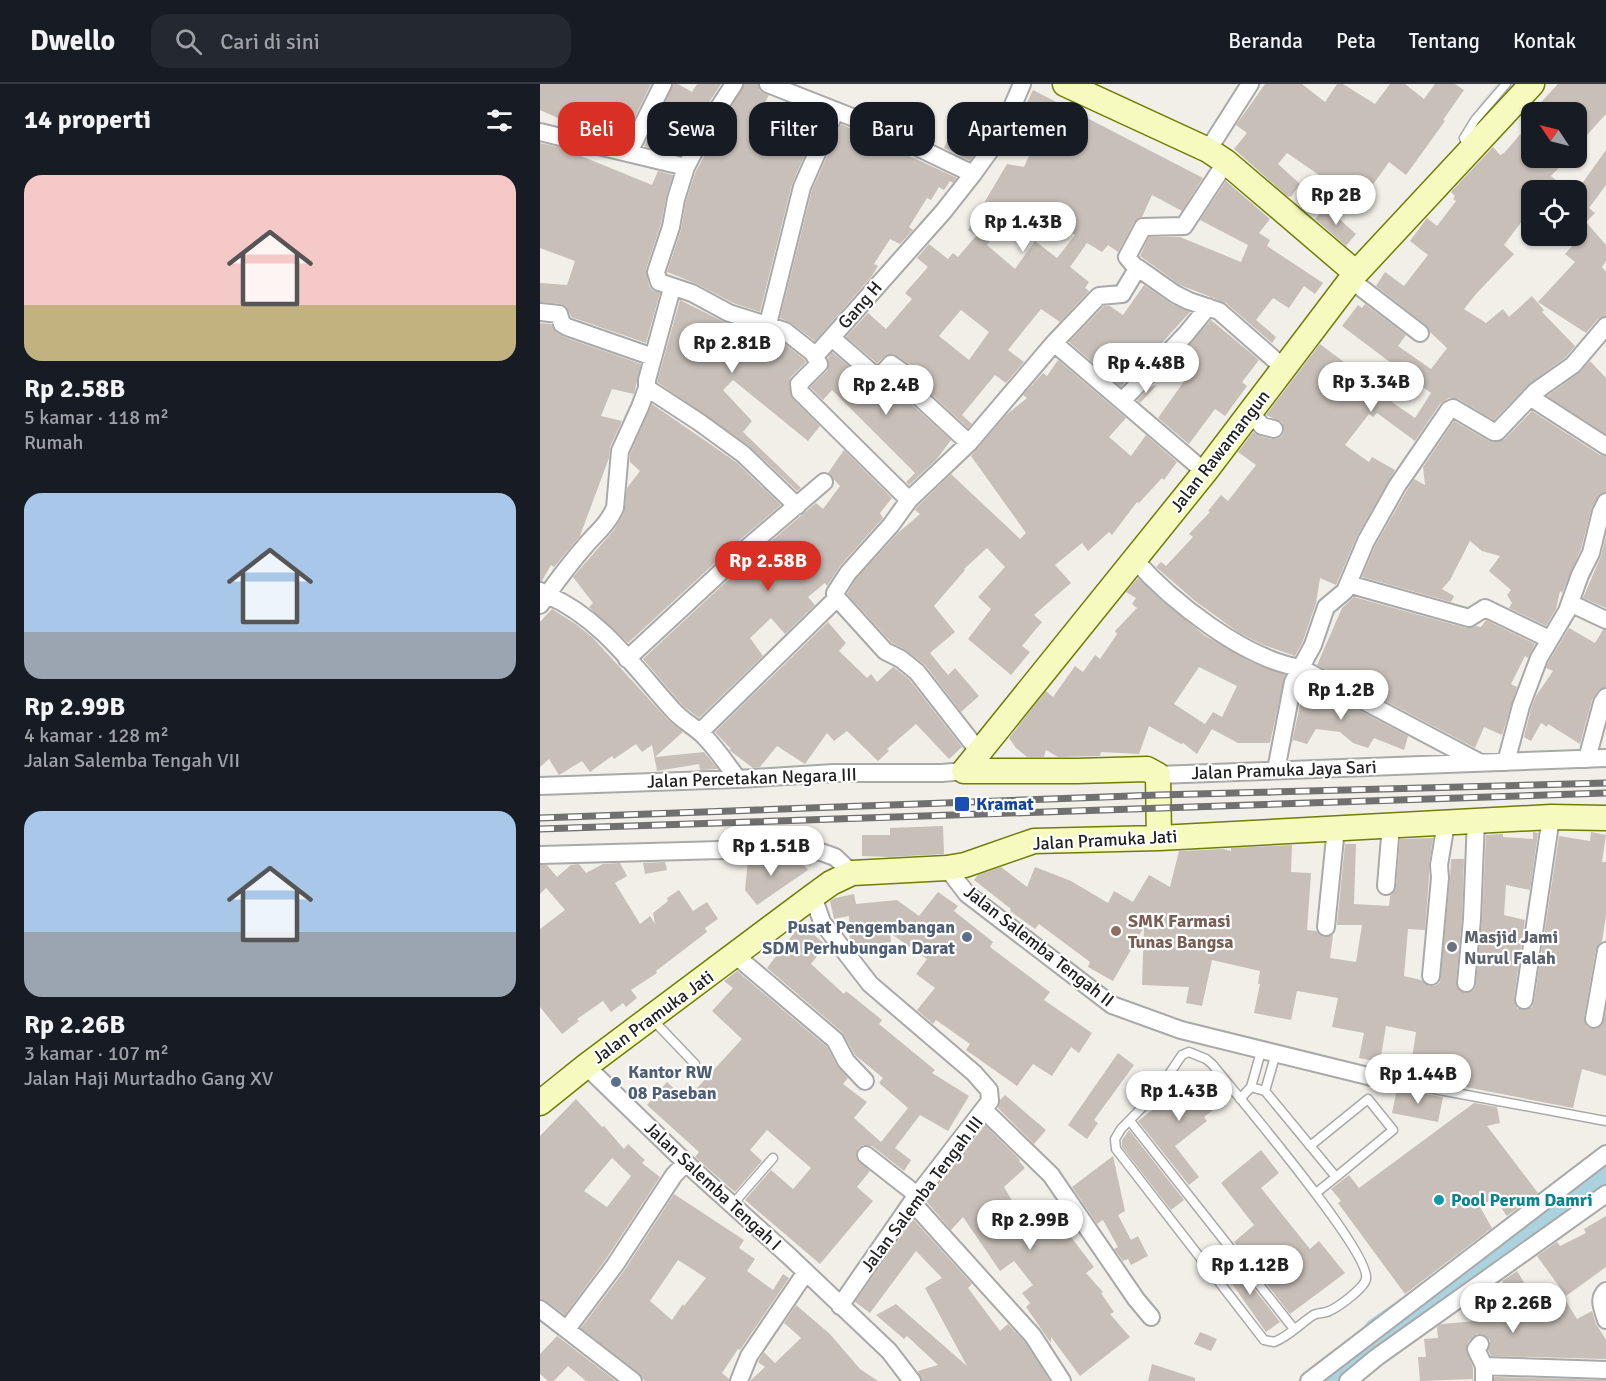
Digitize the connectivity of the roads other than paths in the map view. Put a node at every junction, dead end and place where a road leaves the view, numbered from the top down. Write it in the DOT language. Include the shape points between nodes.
graph roads {
  1 [pos="663,84"];
  2 [pos="734,84"];
  3 [pos="768,84"];
  4 [pos="1022,84"];
  5 [pos="1065,84"];
  6 [pos="1250,84"];
  7 [pos="1506,84"];
  8 [pos="1532,84"];
  9 [pos="1096,90"];
  10 [pos="811,102"];
  11 [pos="838,113"];
  12 [pos="540,132"];
  13 [pos="558,136"];
  14 [pos="635,138"];
  15 [pos="1469,152"];
  16 [pos="635,154"];
  17 [pos="816,156"];
  18 [pos="1217,156"];
  19 [pos="686,167"];
  20 [pos="973,174"];
  21 [pos="1137,268"];
  22 [pos="1353,277"];
  23 [pos="672,288"];
  24 [pos="1208,307"];
  25 [pos="540,312"];
  26 [pos="768,324"];
  27 [pos="1606,326"];
  28 [pos="1420,333"];
  29 [pos="832,338"];
  30 [pos="1054,343"];
  31 [pos="813,353"];
  32 [pos="653,357"];
  33 [pos="1284,368"];
  34 [pos="646,388"];
  35 [pos="1530,397"];
  36 [pos="1122,401"];
  37 [pos="1250,412"];
  38 [pos="1274,429"];
  39 [pos="969,443"];
  40 [pos="1606,446"];
  41 [pos="1205,472"];
  42 [pos="824,482"];
  43 [pos="909,500"];
  44 [pos="1606,502"];
  45 [pos="797,506"];
  46 [pos="1134,559"];
  47 [pos="1348,584"];
  48 [pos="542,597"];
  49 [pos="837,598"];
  50 [pos="1569,603"];
  51 [pos="1606,620"];
  52 [pos="1549,639"];
  53 [pos="627,659"];
  54 [pos="1301,668"];
  55 [pos="1606,697"];
  56 [pos="700,732"];
  57 [pos="980,753"];
  58 [pos="1606,758"];
  59 [pos="1587,759"];
  60 [pos="1506,762"];
  61 [pos="1480,763"];
  62 [pos="964,771"];
  63 [pos="1276,771"];
  64 [pos="1158,775"];
  65 [pos="738,779"];
  66 [pos="540,786"];
  67 [pos="1551,817"];
  68 [pos="1606,818"];
  69 [pos="1476,820"];
  70 [pos="1446,823"];
  71 [pos="1390,825"];
  72 [pos="1336,828"];
  73 [pos="1159,838"];
  74 [pos="540,855"];
  75 [pos="947,868"];
  76 [pos="852,873"];
  77 [pos="1386,886"];
  78 [pos="813,896"];
  79 [pos="1326,927"];
  80 [pos="736,956"];
  81 [pos="1605,962"];
  82 [pos="1431,976"];
  83 [pos="1466,983"];
  84 [pos="1524,1000"];
  85 [pos="651,1018"];
  86 [pos="1594,1018"];
  87 [pos="1269,1050"];
  88 [pos="695,1064"];
  89 [pos="586,1066"];
  90 [pos="1380,1079"];
  91 [pos="865,1081"];
  92 [pos="1251,1087"];
  93 [pos="1265,1091"];
  94 [pos="1239,1099"];
  95 [pos="540,1103"];
  96 [pos="984,1110"];
  97 [pos="1130,1121"];
  98 [pos="1606,1121"];
  99 [pos="1310,1146"];
  100 [pos="1606,1154"];
  101 [pos="866,1155"];
  102 [pos="772,1158"];
  103 [pos="686,1163"];
  104 [pos="1336,1177"];
  105 [pos="1316,1193"];
  106 [pos="1606,1194"];
  107 [pos="915,1199"];
  108 [pos="732,1205"];
  109 [pos="806,1272"];
  110 [pos="1606,1291"];
  111 [pos="840,1306"];
  112 [pos="540,1309"];
  113 [pos="1151,1317"];
  114 [pos="1606,1320"];
  115 [pos="567,1329"];
  116 [pos="1294,1329"];
  117 [pos="1480,1344"];
  118 [pos="1606,1370"];
  119 [pos="1484,1374"];
  120 [pos="632,1381"];
  121 [pos="739,1381"];
  122 [pos="912,1381"];
  123 [pos="1062,1381"];
  124 [pos="1309,1381"];
  125 [pos="1348,1381"];
  1 -- 14 [label="street"];
  2 -- 19 [label="street"];
  3 -- 10 [label="street"];
  4 -- 20 [label="street, Gang H" via="999,138"];
  5 -- 9 [label="street"];
  6 -- 18 [label="street"];
  7 -- 15 [label="lane" via="1464,138"];
  8 -- 15 [label="street, Jalan Rawamangun"];
  9 -- 18 [label="street"];
  11 -- 20 [label="street"];
  12 -- 13 [label="street"];
  15 -- 22 [label="street, Jalan Rawamangun"];
  16 -- 19 [label="street"];
  17 -- 26 [label="street" via="802,187"];
  18 -- 21 [label="street" via="1184,226 1143,227 1127,258"];
  18 -- 22 [label="street"];
  19 -- 23 [label="street" via="656,272 659,282"];
  20 -- 29 [label="street, Gang H"];
  21 -- 24 [label="street" via="1175,294"];
  21 -- 30 [label="street" via="1122,294 1099,296"];
  22 -- 28 [label="street"];
  22 -- 33 [label="street, Jalan Rawamangun"];
  23 -- 26 [label="street" via="692,293 729,313"];
  23 -- 32 [label="street"];
  24 -- 33 [label="street" via="1224,315"];
  24 -- 36 [label="street"];
  25 -- 32 [label="street" via="559,314 567,327"];
  26 -- 31 [label="street" via="785,331"];
  27 -- 35 [label="street" via="1573,364"];
  29 -- 31 [label="street, Gang H" via="820,352"];
  29 -- 39 [label="street" via="876,377 891,364 904,373 903,382"];
  30 -- 36 [label="street"];
  30 -- 39 [label="street"];
  31 -- 43 [label="street" via="819,364 799,384 800,392"];
  32 -- 34 [label="street"];
  33 -- 37 [label="street, Jalan Rawamangun"];
  34 -- 45 [label="street" via="743,454"];
  34 -- 48 [label="street" via="620,451 615,508 605,526"];
  35 -- 40 [label="street"];
  35 -- 47 [label="street" via="1495,432 1453,408 1449,410 1397,486"];
  36 -- 41 [label="street"];
  37 -- 38 [label="street" via="1262,426"];
  37 -- 41 [label="street, Jalan Rawamangun"];
  39 -- 43 [label="street"];
  41 -- 46 [label="street, Jalan Rawamangun"];
  42 -- 45 [label="street"];
  43 -- 49 [label="street" via="840,583"];
  44 -- 50 [label="street" via="1591,553"];
  45 -- 53 [label="street"];
  46 -- 54 [label="street" via="1154,582 1217,631 1250,650"];
  46 -- 57 [label="street, Jalan Rawamangun"];
  47 -- 52 [label="street" via="1469,618 1485,608"];
  47 -- 54 [label="street" via="1326,607"];
  48 -- 53 [label="street" via="566,603 584,614"];
  49 -- 56 [label="street"];
  49 -- 57 [label="street" via="885,651 917,672"];
  50 -- 51 [label="street"];
  50 -- 52 [label="street" via="1563,620"];
  52 -- 60 [label="street" via="1521,705"];
  53 -- 56 [label="street" via="674,712"];
  54 -- 61 [label="street"];
  54 -- 63 [label="street" via="1293,682"];
  55 -- 59 [label="street"];
  56 -- 65 [label="street"];
  57 -- 62 [label="street, Jalan Rawamangun"];
  58 -- 59 [label="street, Jalan Pramuka Jaya Sari"];
  59 -- 60 [label="street, Jalan Pramuka Jaya Sari"];
  60 -- 61 [label="street, Jalan Pramuka Jaya Sari"];
  61 -- 63 [label="street, Jalan Pramuka Jaya Sari"];
  62 -- 64 [label="street, Jalan Pramuka Jaya Sari" via="1147,769"];
  62 -- 65 [label="street, Jalan Percetakan Negara III"];
  63 -- 64 [label="street, Jalan Pramuka Jaya Sari"];
  64 -- 73 [label="street"];
  65 -- 66 [label="street, Jalan Percetakan Negara III"];
  67 -- 68 [label="street, Jalan Pramuka Jati"];
  67 -- 69 [label="street, Jalan Pramuka Jati"];
  67 -- 84 [label="street"];
  69 -- 70 [label="street, Jalan Pramuka Jati"];
  69 -- 83 [label="street"];
  70 -- 71 [label="street, Jalan Pramuka Jati"];
  70 -- 82 [label="street"];
  71 -- 72 [label="street, Jalan Pramuka Jati"];
  71 -- 77 [label="street"];
  72 -- 73 [label="street, Jalan Pramuka Jati"];
  72 -- 79 [label="street"];
  73 -- 75 [label="street, Jalan Pramuka Jati" via="1034,841"];
  74 -- 76 [label="street" via="818,851 835,857"];
  75 -- 76 [label="street, Jalan Pramuka Jati"];
  75 -- 87 [label="street, Jalan Salemba Tengah II" via="967,894 1112,1005 1181,1030"];
  76 -- 78 [label="street, Jalan Pramuka Jati"];
  78 -- 80 [label="street, Jalan Pramuka Jati"];
  78 -- 96 [label="street, Jalan Salemba Tengah III" via="822,922 870,984 989,1090 990,1101"];
  80 -- 85 [label="street, Jalan Pramuka Jati"];
  80 -- 91 [label="street" via="835,1040 846,1061"];
  81 -- 86 [label="street"];
  85 -- 88 [label="lane"];
  85 -- 89 [label="street, Jalan Pramuka Jati"];
  87 -- 90 [label="street, Jalan Salemba Tengah II"];
  87 -- 92 [label="lane"];
  87 -- 93 [label="lane"];
  89 -- 95 [label="street, Jalan Pramuka Jati"];
  89 -- 103 [label="street, Jalan Salemba Tengah I"];
  90 -- 98 [label="lane"];
  92 -- 93 [label="lane"];
  92 -- 94 [label="lane"];
  93 -- 99 [label="lane"];
  94 -- 97 [label="lane" via="1206,1059 1189,1052 1182,1055 1157,1092"];
  94 -- 105 [label="lane"];
  96 -- 107 [label="street, Jalan Salemba Tengah III"];
  96 -- 113 [label="street" via="1051,1174"];
  97 -- 116 [label="lane"];
  97 -- 116 [label="lane" via="1115,1139 1116,1149 1264,1340 1274,1342"];
  99 -- 104 [label="lane"];
  99 -- 104 [label="lane" via="1368,1099 1393,1130"];
  100 -- 124 [label="street"];
  101 -- 107 [label="street"];
  102 -- 108 [label="lane"];
  103 -- 108 [label="street, Jalan Salemba Tengah I"];
  103 -- 115 [label="street"];
  104 -- 105 [label="lane"];
  105 -- 116 [label="lane" via="1361,1258 1367,1271 1366,1281 1328,1312 1315,1314"];
  106 -- 125 [label="street"];
  107 -- 111 [label="street, Jalan Salemba Tengah III"];
  107 -- 123 [label="street" via="1033,1336"];
  108 -- 109 [label="street, Jalan Salemba Tengah I"];
  109 -- 111 [label="street, Jalan Salemba Tengah I"];
  109 -- 121 [label="street" via="749,1356"];
  110 -- 114 [label="street" via="1600,1300"];
  111 -- 122 [label="street, Jalan Salemba Tengah I" via="889,1351"];
  112 -- 115 [label="street"];
  115 -- 120 [label="street"];
  117 -- 119 [label="street" via="1476,1349"];
  118 -- 119 [label="street"];
}
